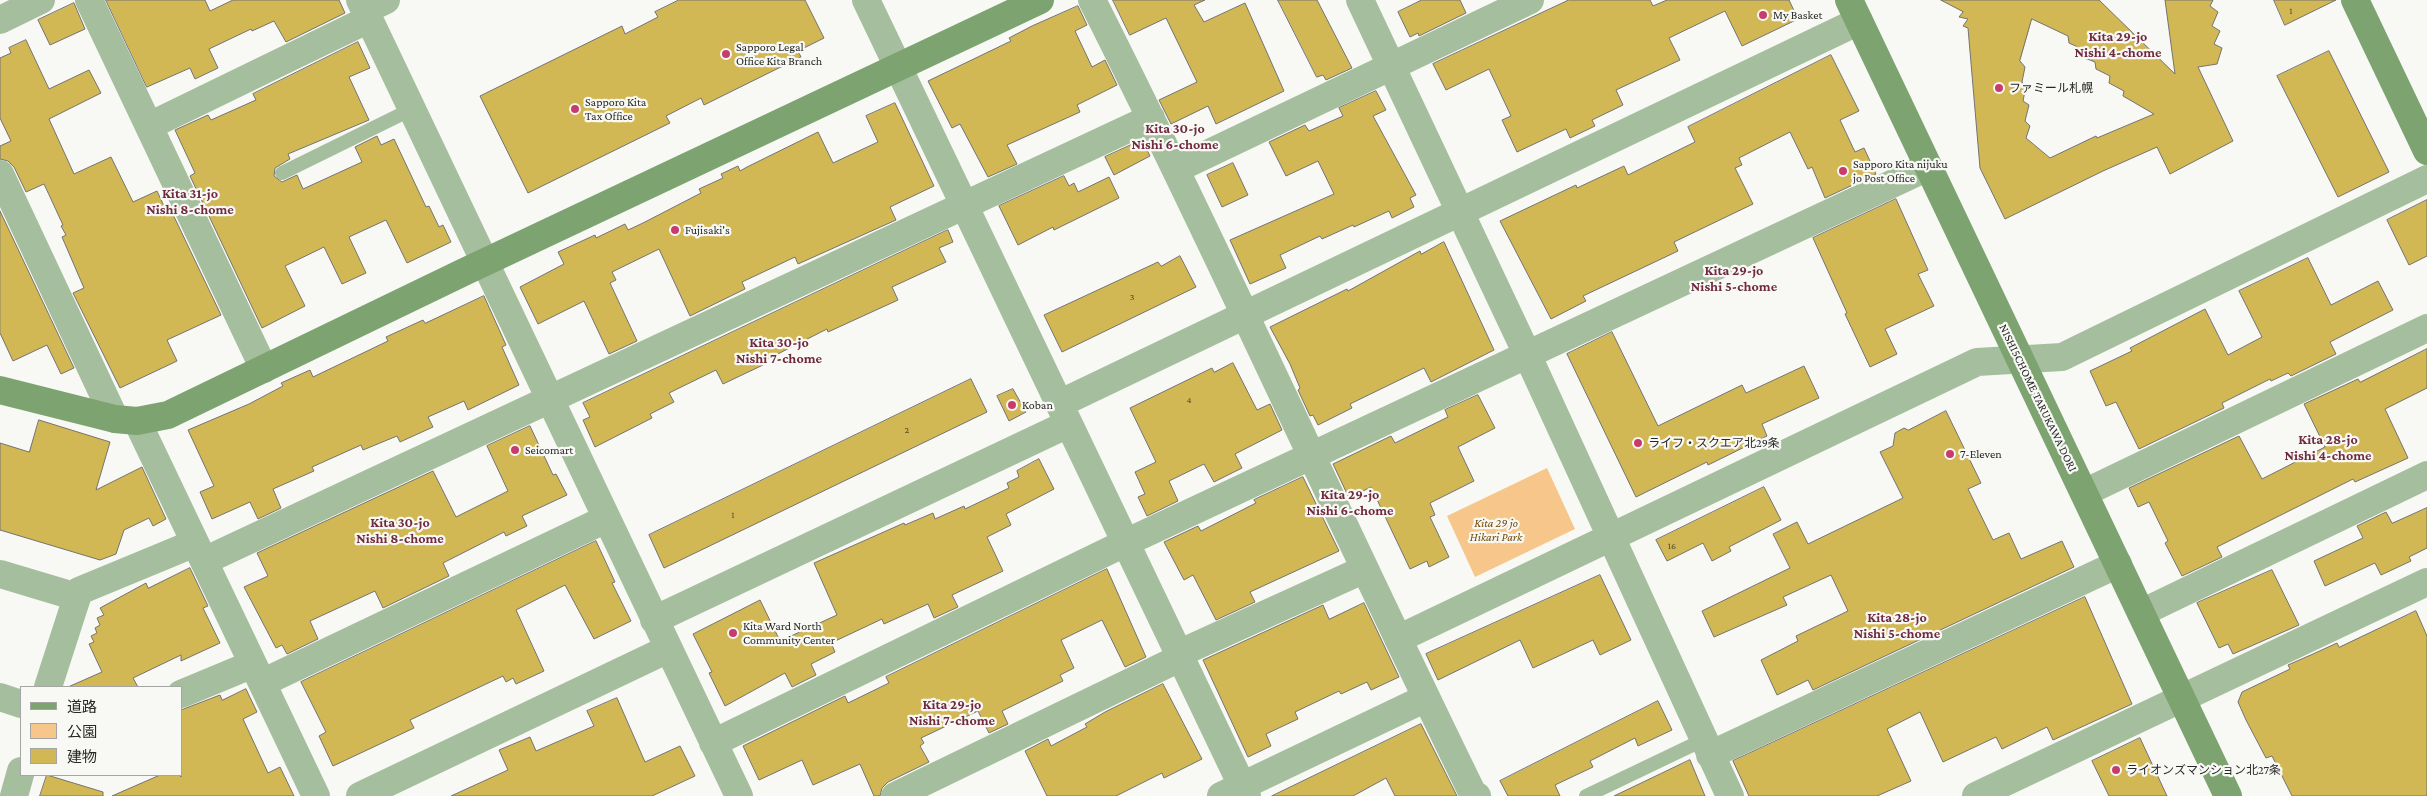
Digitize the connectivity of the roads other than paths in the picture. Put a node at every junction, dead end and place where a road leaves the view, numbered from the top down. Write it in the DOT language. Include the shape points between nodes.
graph roads {
  1 [pos="41,0"];
  2 [pos="89,0"];
  3 [pos="866,0"];
  4 [pos="1040,0"];
  5 [pos="1092,0"];
  6 [pos="1360,0"];
  7 [pos="1530,0"];
  8 [pos="2355,0"];
  9 [pos="370,7"];
  10 [pos="1854,11"];
  11 [pos="0,20"];
  12 [pos="1391,66"];
  13 [pos="897,68"];
  14 [pos="412,109"];
  15 [pos="1151,118"];
  16 [pos="149,126"];
  17 [pos="2427,152"];
  18 [pos="1928,167"];
  19 [pos="1176,169"];
  20 [pos="282,173"];
  21 [pos="0,174"];
  22 [pos="2427,179"];
  23 [pos="963,205"];
  24 [pos="1460,211"];
  25 [pos="484,262"];
  26 [pos="1244,314"];
  27 [pos="2427,328"];
  28 [pos="1527,354"];
  29 [pos="2020,359"];
  30 [pos="264,369"];
  31 [pos="0,390"];
  32 [pos="549,399"];
  33 [pos="1063,414"];
  34 [pos="126,420"];
  35 [pos="1311,455"];
  36 [pos="2427,475"];
  37 [pos="2084,494"];
  38 [pos="606,519"];
  39 [pos="1612,537"];
  40 [pos="1125,543"];
  41 [pos="199,552"];
  42 [pos="2118,564"];
  43 [pos="1365,569"];
  44 [pos="0,574"];
  45 [pos="2427,582"];
  46 [pos="77,597"];
  47 [pos="2141,613"];
  48 [pos="654,620"];
  49 [pos="1398,639"];
  50 [pos="668,649"];
  51 [pos="1179,656"];
  52 [pos="258,673"];
  53 [pos="48,686"];
  54 [pos="182,694"];
  55 [pos="0,698"];
  56 [pos="1426,698"];
  57 [pos="2182,698"];
  58 [pos="20,704"];
  59 [pos="713,743"];
  60 [pos="1707,748"];
  61 [pos="20,775"];
  62 [pos="1236,793"];
  63 [pos="14,796"];
  64 [pos="316,796"];
  65 [pos="360,796"];
  66 [pos="738,796"];
  67 [pos="895,796"];
  68 [pos="1477,796"];
  69 [pos="1586,796"];
  70 [pos="1730,796"];
  71 [pos="1976,796"];
  72 [pos="2228,796"];
  1 -- 11 [label="street"];
  2 -- 16 [label="street"];
  3 -- 13 [label="street"];
  4 -- 13 [label="street"];
  5 -- 15 [label="street"];
  6 -- 12 [label="street"];
  7 -- 12 [label="street"];
  8 -- 17 [label="street"];
  9 -- 14 [label="street"];
  9 -- 16 [label="street"];
  10 -- 18 [label="street, NISHI5CHOME TARUKAWA DORI"];
  10 -- 24 [label="street"];
  12 -- 19 [label="street"];
  12 -- 24 [label="street"];
  13 -- 23 [label="street"];
  13 -- 25 [label="street"];
  14 -- 20 [label="lane"];
  14 -- 25 [label="street"];
  15 -- 19 [label="street"];
  15 -- 23 [label="street"];
  16 -- 30 [label="street"];
  18 -- 28 [label="street"];
  18 -- 29 [label="street, NISHI5CHOME TARUKAWA DORI"];
  19 -- 26 [label="street"];
  21 -- 34 [label="street"];
  22 -- 29 [label="street" via="2062,357"];
  23 -- 32 [label="street"];
  23 -- 33 [label="street"];
  24 -- 26 [label="street"];
  24 -- 28 [label="street"];
  25 -- 30 [label="street"];
  25 -- 32 [label="street"];
  26 -- 33 [label="street"];
  26 -- 35 [label="street"];
  27 -- 37 [label="street"];
  28 -- 35 [label="street"];
  28 -- 39 [label="street"];
  29 -- 37 [label="street, NISHI5CHOME TARUKAWA DORI"];
  29 -- 39 [label="street" via="1977,362"];
  30 -- 34 [label="street" via="168,416"];
  31 -- 34 [label="street"];
  32 -- 38 [label="street"];
  32 -- 41 [label="street"];
  33 -- 40 [label="street"];
  33 -- 48 [label="street"];
  34 -- 41 [label="street"];
  35 -- 40 [label="street"];
  35 -- 43 [label="street"];
  36 -- 47 [label="street"];
  37 -- 42 [label="street, NISHI5CHOME TARUKAWA DORI"];
  38 -- 48 [label="street"];
  38 -- 52 [label="street"];
  39 -- 49 [label="street"];
  39 -- 60 [label="street"];
  40 -- 51 [label="street"];
  40 -- 59 [label="street"];
  41 -- 46 [label="street" via="80,591"];
  41 -- 52 [label="street"];
  42 -- 47 [label="street, NISHI5CHOME TARUKAWA DORI"];
  42 -- 60 [label="street"];
  43 -- 49 [label="street"];
  43 -- 51 [label="street"];
  44 -- 46 [label="street"];
  45 -- 57 [label="street"];
  46 -- 53 [label="street"];
  47 -- 57 [label="street, NISHI5CHOME TARUKAWA DORI"];
  48 -- 50 [label="street"];
  49 -- 56 [label="street"];
  50 -- 59 [label="street"];
  50 -- 65 [label="street"];
  51 -- 62 [label="street"];
  51 -- 67 [label="street"];
  52 -- 54 [label="street"];
  52 -- 64 [label="street"];
  55 -- 58 [label="street"];
  56 -- 62 [label="street"];
  56 -- 68 [label="street" via="1473,794"];
  57 -- 71 [label="street"];
  57 -- 72 [label="street, NISHI5CHOME TARUKAWA DORI"];
  59 -- 66 [label="street"];
  60 -- 69 [label="lane"];
  60 -- 70 [label="street"];
  61 -- 63 [label="street"];
}
